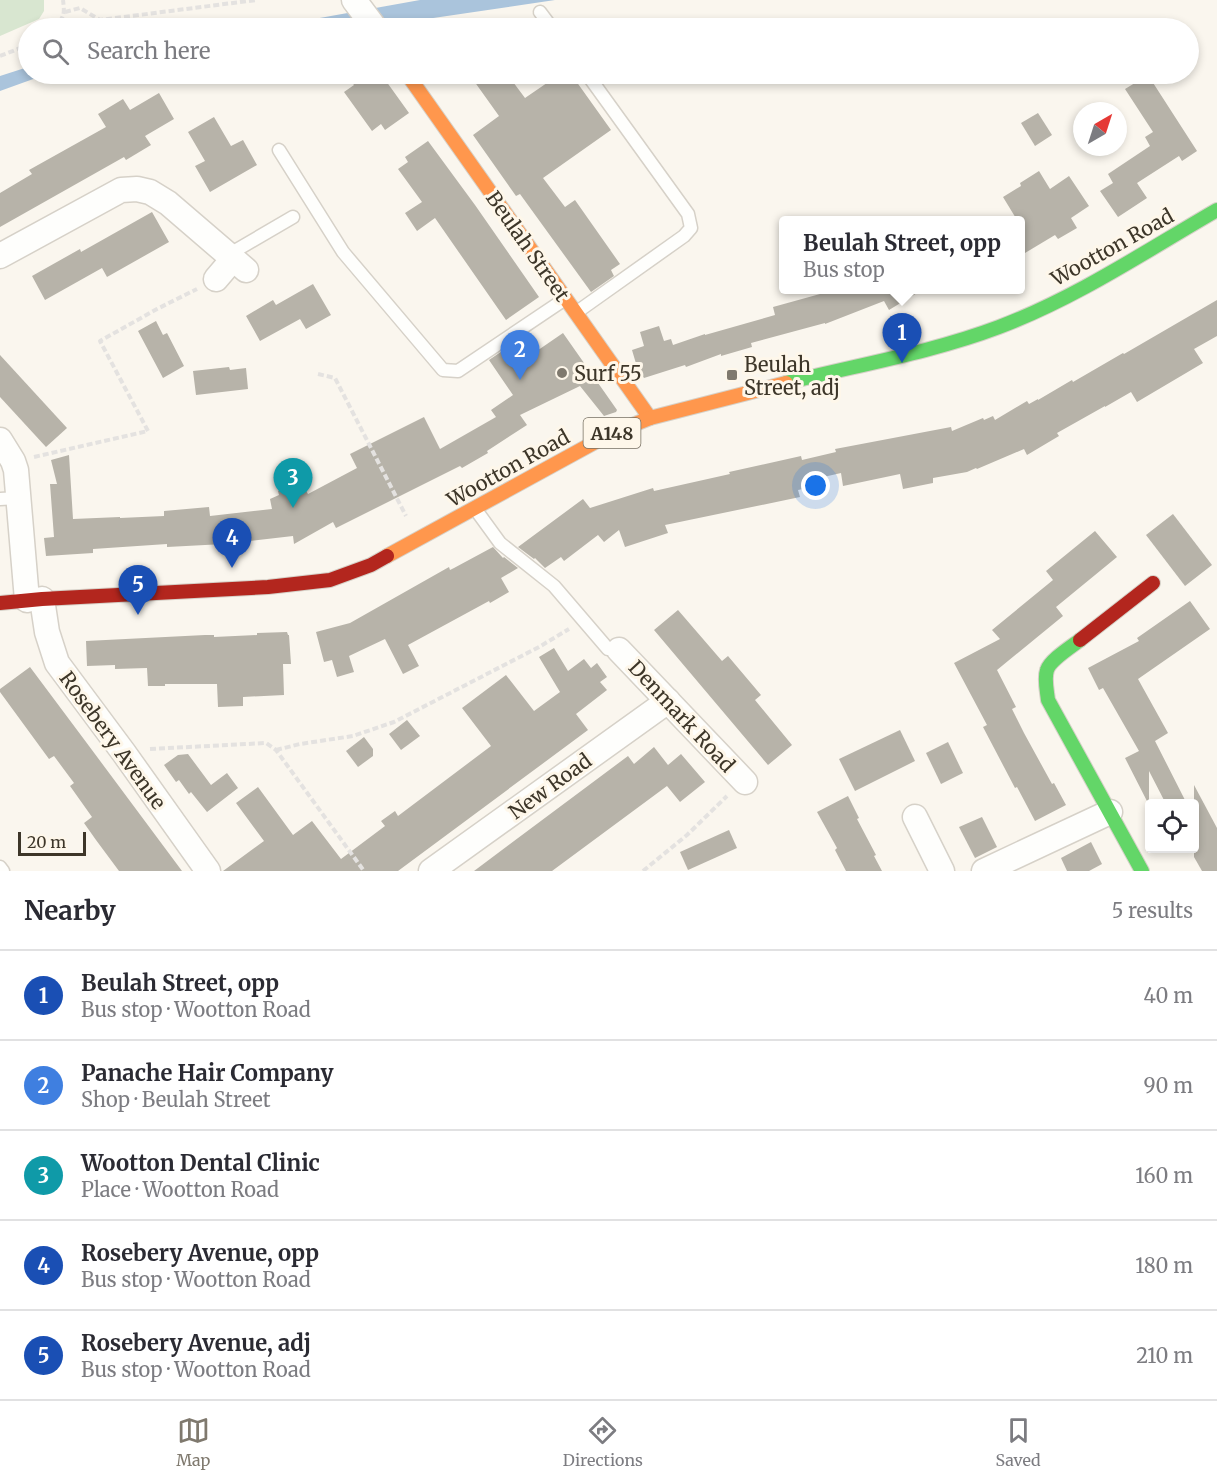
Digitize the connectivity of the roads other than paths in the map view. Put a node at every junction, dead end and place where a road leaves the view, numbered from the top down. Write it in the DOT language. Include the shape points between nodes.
graph roads {
  1 [pos="354,0"];
  2 [pos="540,12"];
  3 [pos="368,18"];
  4 [pos="544,18"];
  5 [pos="414,84"];
  6 [pos="594,84"];
  7 [pos="279,150"];
  8 [pos="1217,210"];
  9 [pos="293,217"];
  10 [pos="0,256"];
  11 [pos="235,261"];
  12 [pos="216,279"];
  13 [pos="566,298"];
  14 [pos="575,313"];
  15 [pos="650,418"];
  16 [pos="0,440"];
  17 [pos="9,498"];
  18 [pos="476,509"];
  19 [pos="1153,583"];
  20 [pos="34,599"];
  21 [pos="0,603"];
  22 [pos="620,650"];
  23 [pos="668,700"];
  24 [pos="744,781"];
  25 [pos="1110,812"];
  26 [pos="915,817"];
  27 [pos="0,867"];
  28 [pos="3,871"];
  29 [pos="208,871"];
  30 [pos="431,871"];
  31 [pos="942,871"];
  32 [pos="984,871"];
  33 [pos="1142,871"];
  1 -- 3 [label="street"];
  2 -- 4 [label="lane"];
  5 -- 13 [label="main road, Beulah Street"];
  6 -- 14 [label="lane" via="688,214 690,228"];
  7 -- 13 [label="lane" via="343,252 443,370 458,371"];
  8 -- 15 [label="main road, Wootton Road / A148" via="1097,280 999,327 934,348"];
  9 -- 11 [label="lane"];
  10 -- 11 [label="street" via="121,190 137,189 168,203"];
  11 -- 12 [label="street"];
  13 -- 14 [label="main road, Beulah Street"];
  14 -- 15 [label="main road, Beulah Street"];
  15 -- 18 [label="main road, Wootton Road / A148" via="608,435"];
  16 -- 17 [label="street, Rosebery Avenue" via="16,470"];
  17 -- 20 [label="street, Rosebery Avenue"];
  18 -- 20 [label="main road, Wootton Road / A148" via="371,564 330,580 268,587"];
  18 -- 22 [label="lane" via="500,543 554,586 608,649"];
  19 -- 25 [label="main road" via="1047,669 1048,700"];
  20 -- 21 [label="main road, Wootton Road / A148"];
  20 -- 29 [label="street, Rosebery Avenue" via="57,663"];
  22 -- 23 [label="street, Denmark Road"];
  23 -- 24 [label="street, Denmark Road"];
  23 -- 30 [label="street, New Road"];
  25 -- 32 [label="street"];
  25 -- 33 [label="main road"];
  26 -- 31 [label="street"];
  27 -- 28 [label="lane"];
}
